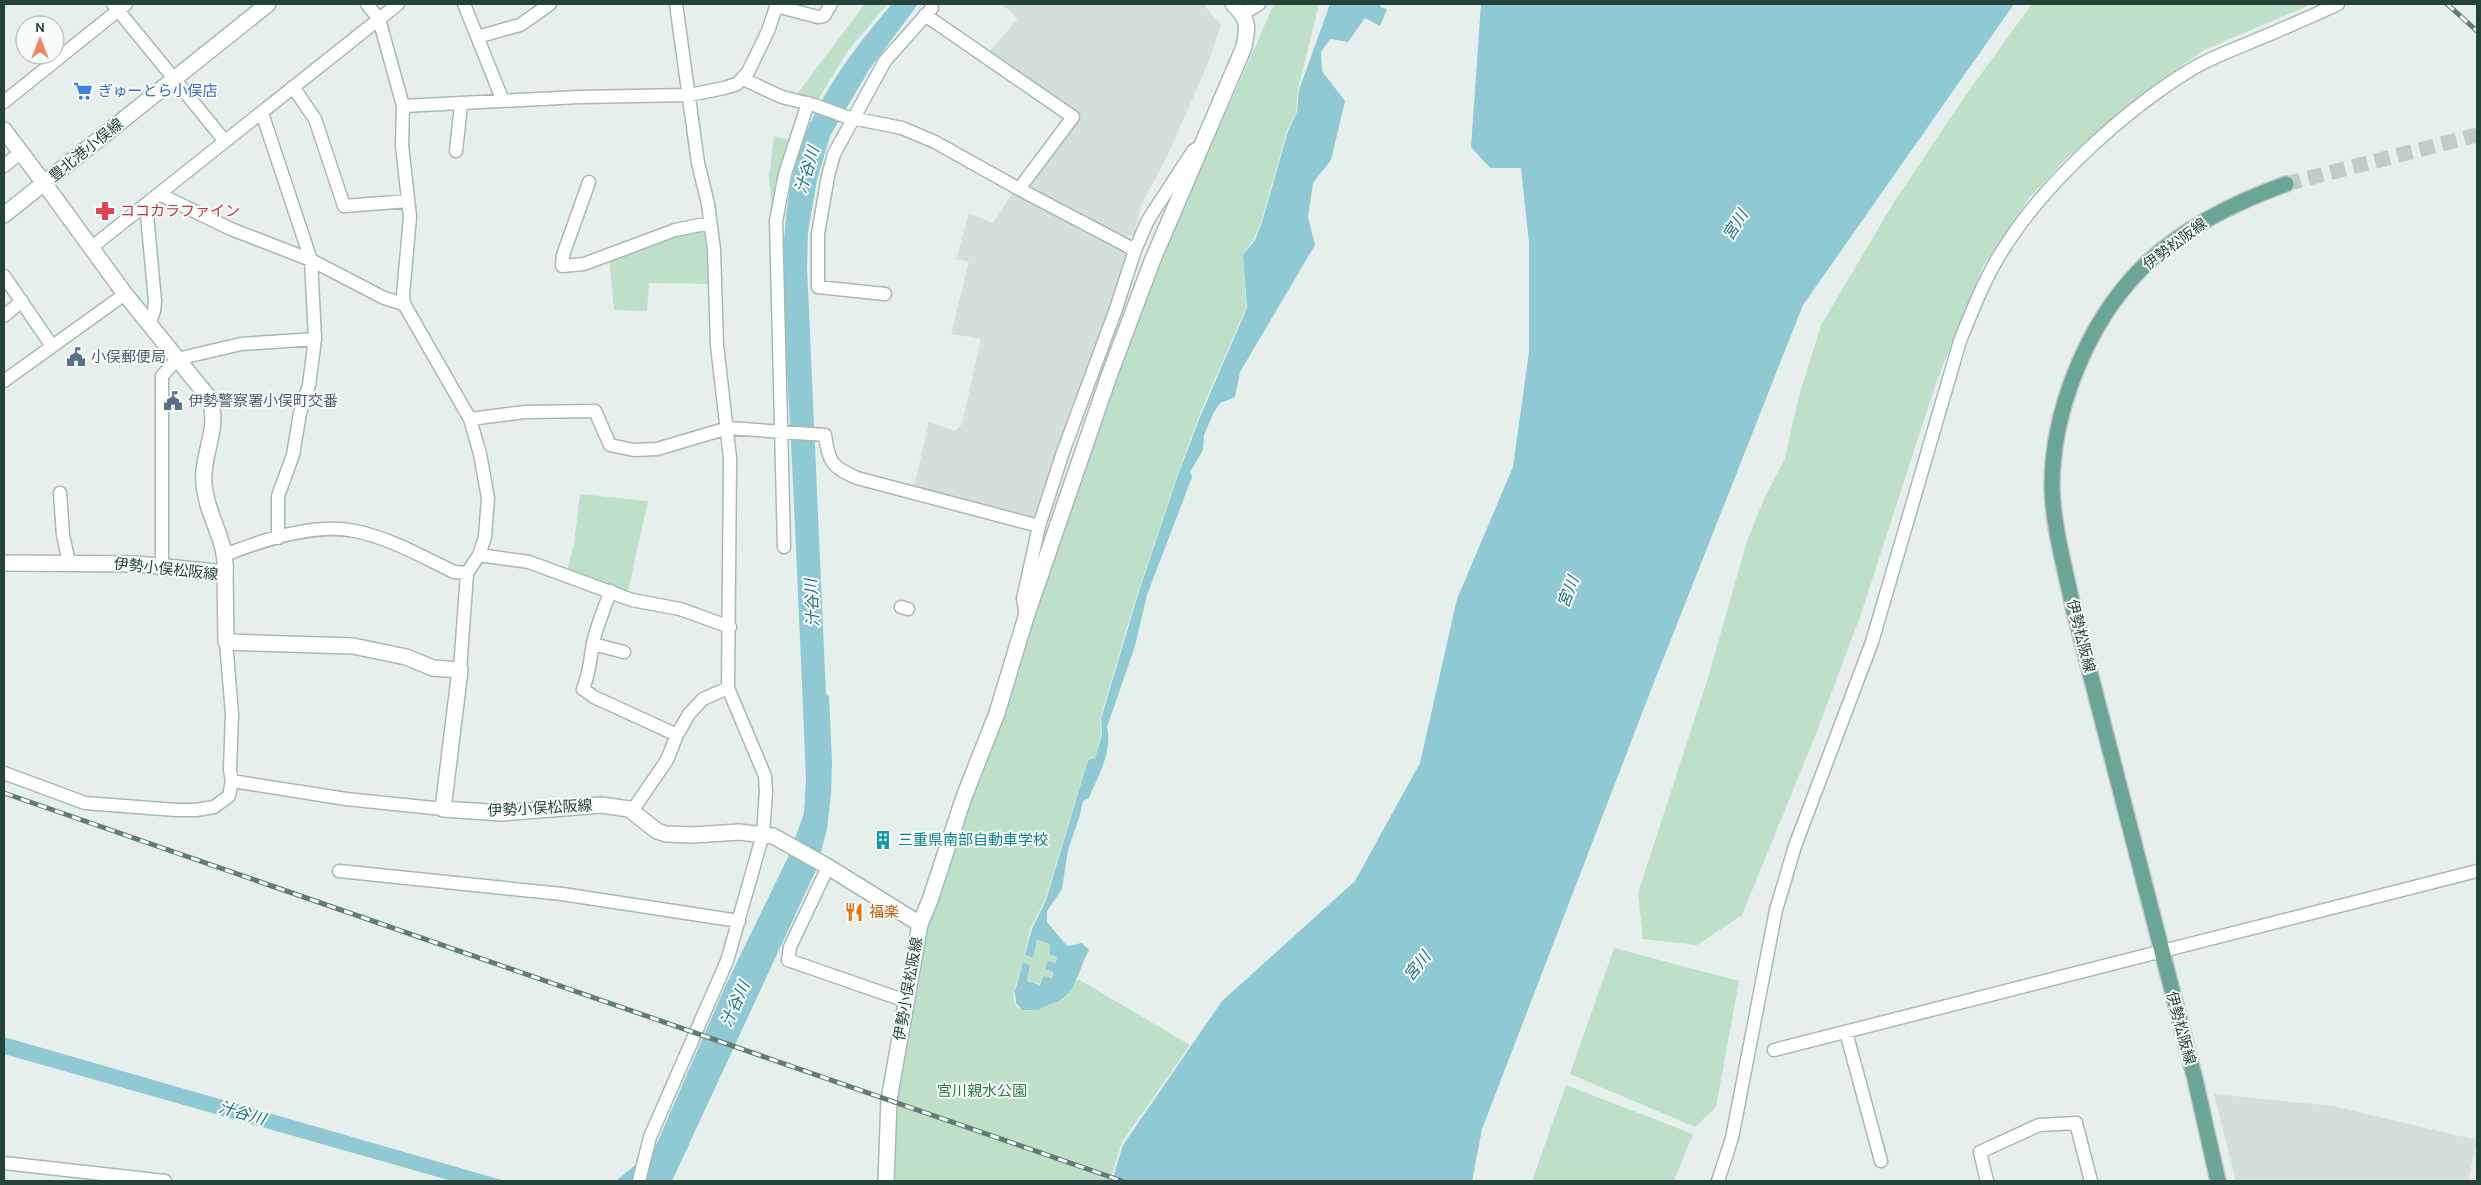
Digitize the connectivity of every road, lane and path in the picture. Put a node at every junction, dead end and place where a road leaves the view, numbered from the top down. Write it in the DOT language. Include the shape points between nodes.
graph roads {
  1 [pos="268,4"];
  2 [pos="367,4"];
  3 [pos="398,4"];
  4 [pos="464,4"];
  5 [pos="550,4"];
  6 [pos="676,4"];
  7 [pos="831,4"];
  8 [pos="1259,4"];
  9 [pos="2338,4"];
  10 [pos="777,5"];
  11 [pos="119,6"];
  12 [pos="1238,9"];
  13 [pos="379,19"];
  14 [pos="477,37"];
  15 [pos="175,78"];
  16 [pos="743,79"];
  17 [pos="293,87"];
  18 [pos="690,95"];
  19 [pos="503,101"];
  20 [pos="4,102"];
  21 [pos="811,104"];
  22 [pos="461,105"];
  23 [pos="403,106"];
  24 [pos="262,113"];
  25 [pos="850,117"];
  26 [pos="4,130"];
  27 [pos="224,140"];
  28 [pos="1203,144"];
  29 [pos="456,151"];
  30 [pos="20,153"];
  31 [pos="4,166"];
  32 [pos="589,182"];
  33 [pos="44,183"];
  34 [pos="2286,184"];
  35 [pos="1019,190"];
  36 [pos="160,194"];
  37 [pos="408,201"];
  38 [pos="146,204"];
  39 [pos="4,215"];
  40 [pos="710,223"];
  41 [pos="92,247"];
  42 [pos="1135,250"];
  43 [pos="311,260"];
  44 [pos="4,276"];
  45 [pos="125,294"];
  46 [pos="885,294"];
  47 [pos="22,301"];
  48 [pos="404,304"];
  49 [pos="4,316"];
  50 [pos="149,325"];
  51 [pos="314,339"];
  52 [pos="52,346"];
  53 [pos="177,359"];
  54 [pos="4,380"];
  55 [pos="470,419"];
  56 [pos="728,428"];
  57 [pos="782,431"];
  58 [pos="60,493"];
  59 [pos="1039,526"];
  60 [pos="278,538"];
  61 [pos="784,547"];
  62 [pos="225,555"];
  63 [pos="479,555"];
  64 [pos="4,564"];
  65 [pos="69,564"];
  66 [pos="162,567"];
  67 [pos="224,573"];
  68 [pos="466,573"];
  69 [pos="611,591"];
  70 [pos="1026,617"];
  71 [pos="730,627"];
  72 [pos="226,642"];
  73 [pos="593,644"];
  74 [pos="624,652"];
  75 [pos="460,670"];
  76 [pos="728,688"];
  77 [pos="677,735"];
  78 [pos="4,773"];
  79 [pos="232,781"];
  80 [pos="443,809"];
  81 [pos="632,811"];
  82 [pos="763,834"];
  83 [pos="827,866"];
  84 [pos="339,871"];
  85 [pos="2477,871"];
  86 [pos="740,921"];
  87 [pos="920,924"];
  88 [pos="2161,952"];
  89 [pos="906,1001"];
  90 [pos="1846,1032"];
  91 [pos="1774,1050"];
  92 [pos="1881,1161"];
  93 [pos="4,1163"];
  94 [pos="165,1181"];
  95 [pos="639,1181"];
  96 [pos="886,1181"];
  97 [pos="1718,1181"];
  98 [pos="1987,1181"];
  99 [pos="2091,1181"];
  100 [pos="2218,1181"];
  1 -- 15 [label="main road, 豊北港小俣線"];
  2 -- 13 [label="street"];
  3 -- 13 [label="street"];
  4 -- 14 [label="street"];
  5 -- 14 [label="street" via="520,25"];
  6 -- 18 [label="street"];
  7 -- 10 [label="street" via="824,16 818,17"];
  8 -- 12 [label="street"];
  9 -- 97 [label="street" via="2224,52 2192,69 2120,121 2054,184 1997,258 1960,341 1872,642 1795,846 1776,910 1732,1138"];
  10 -- 16 [label="street" via="768,31"];
  11 -- 15 [label="street"];
  11 -- 20 [label="street"];
  12 -- 28 [label="main road" via="1247,28 1244,47"];
  13 -- 17 [label="street"];
  13 -- 23 [label="street"];
  14 -- 19 [label="street"];
  15 -- 27 [label="street"];
  15 -- 33 [label="main road, 豊北港小俣線"];
  16 -- 18 [label="street" via="724,88"];
  16 -- 21 [label="street" via="782,97"];
  17 -- 24 [label="street"];
  17 -- 37 [label="street" via="315,119 344,206"];
  18 -- 19 [label="street" via="579,96"];
  18 -- 40 [label="street" via="698,163"];
  19 -- 22 [label="street"];
  21 -- 25 [label="street"];
  21 -- 57 [label="street" via="785,174 776,221"];
  22 -- 23 [label="street"];
  22 -- 29 [label="street"];
  23 -- 37 [label="street" via="402,145"];
  24 -- 27 [label="street"];
  24 -- 43 [label="street"];
  25 -- 35 [label="street" via="902,128 935,142"];
  25 -- 35 [label="street" via="885,61 929,12 1073,117"];
  25 -- 46 [label="street" via="828,176 818,234 818,287"];
  26 -- 30 [label="main road"];
  27 -- 36 [label="street"];
  28 -- 42 [label="street" via="1193,151 1158,204"];
  28 -- 70 [label="main road" via="1143,286"];
  30 -- 31 [label="street"];
  30 -- 33 [label="main road"];
  32 -- 40 [label="street" via="562,266 584,264 675,230"];
  33 -- 39 [label="main road"];
  33 -- 41 [label="main road"];
  34 -- 88 [label="main road, 伊勢松阪線" via="2244,199 2205,220 2140,270 2096,329 2068,389 2059,426 2052,488 2057,531 2073,607"];
  35 -- 42 [label="street"];
  36 -- 38 [label="street"];
  36 -- 43 [label="street" via="231,229"];
  37 -- 48 [label="street" via="410,217"];
  38 -- 41 [label="street"];
  38 -- 50 [label="street" via="154,301"];
  40 -- 56 [label="street" via="717,345"];
  41 -- 45 [label="main road"];
  42 -- 59 [label="street"];
  43 -- 48 [label="street" via="384,298"];
  43 -- 51 [label="street"];
  44 -- 47 [label="street"];
  45 -- 50 [label="main road"];
  45 -- 52 [label="street"];
  47 -- 49 [label="street"];
  47 -- 52 [label="street"];
  48 -- 55 [label="street"];
  50 -- 53 [label="main road"];
  51 -- 53 [label="street" via="241,344"];
  51 -- 60 [label="street" via="310,385 300,413 293,455 278,496"];
  52 -- 54 [label="street"];
  53 -- 62 [label="main road" via="197,382 212,408 213,428 204,485"];
  53 -- 66 [label="street" via="162,376 161,384"];
  55 -- 56 [label="street" via="525,412 595,411 610,446 634,450 657,449"];
  55 -- 63 [label="street" via="489,506"];
  56 -- 57 [label="street"];
  56 -- 71 [label="street"];
  57 -- 59 [label="street" via="824,435 835,468 857,478"];
  57 -- 61 [label="street"];
  58 -- 65 [label="street"];
  59 -- 70 [label="street" via="1023,599"];
  60 -- 62 [label="street"];
  60 -- 68 [label="street" via="317,530 356,531 383,539 454,572"];
  62 -- 67 [label="main road"];
  63 -- 68 [label="street"];
  63 -- 69 [label="street" via="529,562"];
  64 -- 65 [label="main road, 伊勢小俣松阪線"];
  65 -- 66 [label="main road, 伊勢小俣松阪線"];
  66 -- 67 [label="main road, 伊勢小俣松阪線"];
  67 -- 72 [label="main road, 伊勢小俣松阪線"];
  68 -- 75 [label="street"];
  69 -- 71 [label="street" via="632,600 680,610"];
  69 -- 73 [label="street"];
  70 -- 87 [label="main road" via="998,713 964,797"];
  71 -- 76 [label="street"];
  72 -- 75 [label="main road" via="353,646 406,657 433,668"];
  72 -- 79 [label="street" via="232,714"];
  73 -- 74 [label="street"];
  73 -- 77 [label="street" via="590,672 582,689"];
  75 -- 80 [label="main road"];
  76 -- 77 [label="street" via="703,699 689,714"];
  76 -- 82 [label="street" via="764,776"];
  77 -- 81 [label="street" via="667,760"];
  78 -- 79 [label="street" via="85,803 176,810 214,807 229,796"];
  79 -- 80 [label="street" via="346,799"];
  80 -- 81 [label="main road, 伊勢小俣松阪線" via="502,813 601,805"];
  81 -- 82 [label="main road, 伊勢小俣松阪線" via="657,831 666,834"];
  82 -- 83 [label="main road, 伊勢小俣松阪線" via="785,842"];
  82 -- 86 [label="street"];
  83 -- 87 [label="main road, 伊勢小俣松阪線"];
  83 -- 89 [label="street" via="790,947 788,960"];
  84 -- 86 [label="street" via="562,894"];
  85 -- 88 [label="street"];
  86 -- 95 [label="street" via="727,961 644,1154"];
  87 -- 89 [label="main road, 伊勢小俣松阪線"];
  88 -- 90 [label="street"];
  88 -- 100 [label="main road, 伊勢松阪線"];
  89 -- 96 [label="main road, 伊勢小俣松阪線" via="889,1100"];
  90 -- 91 [label="street"];
  90 -- 92 [label="street"];
  93 -- 94 [label="street"];
  98 -- 99 [label="street" via="1980,1152 2039,1125 2076,1123"];
}
